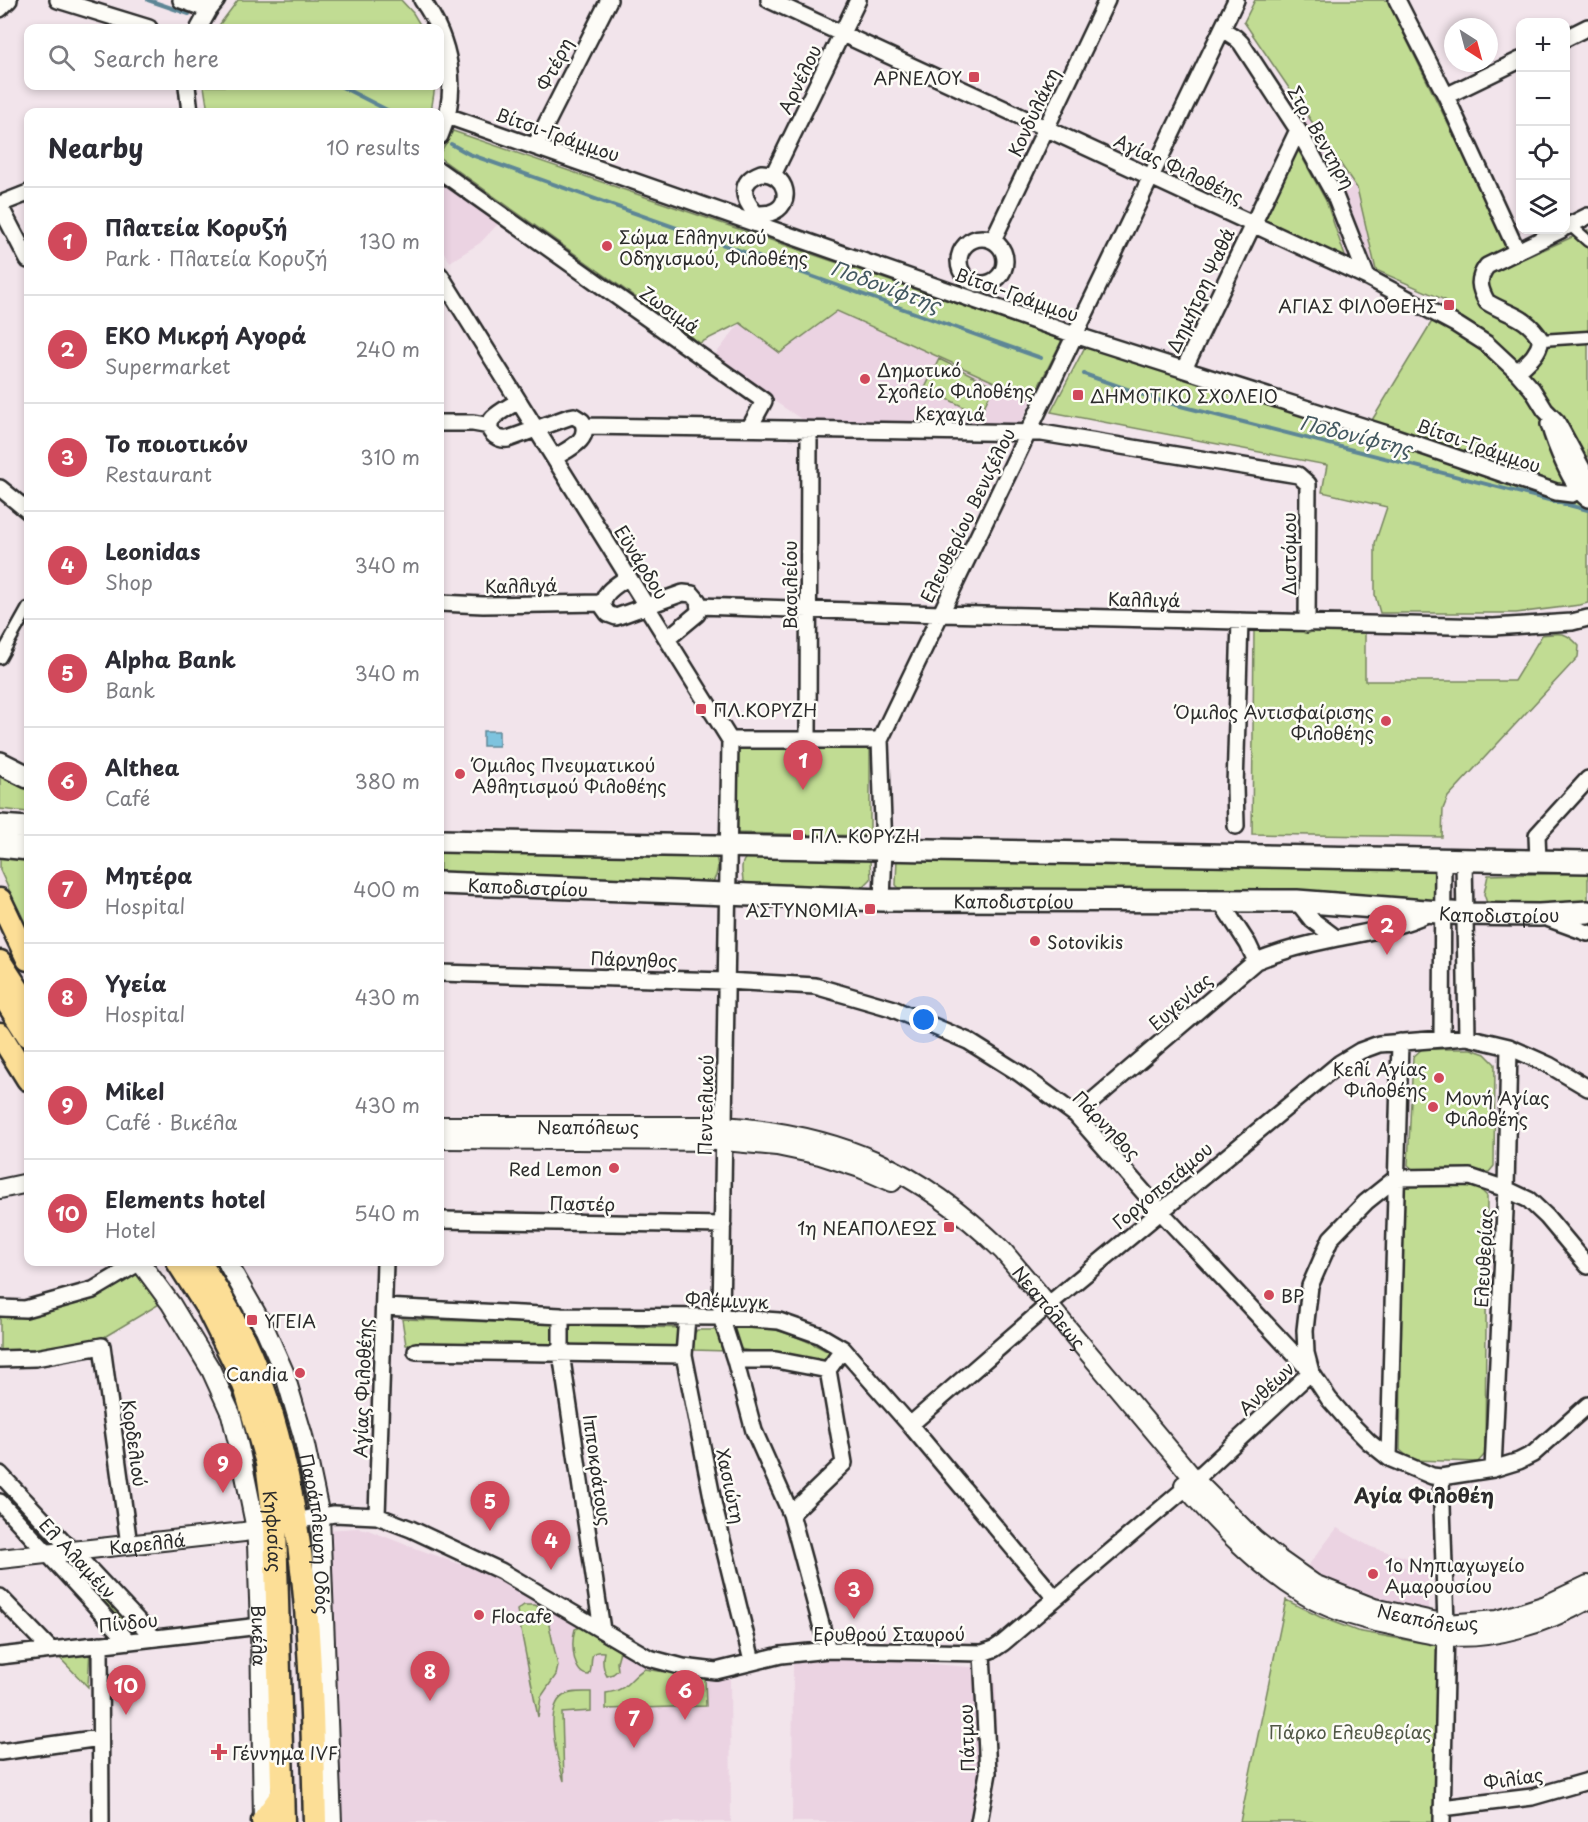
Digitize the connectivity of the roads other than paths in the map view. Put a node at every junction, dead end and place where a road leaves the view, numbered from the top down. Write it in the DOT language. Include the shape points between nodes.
graph roads {
  1 [pos="9,0"];
  2 [pos="58,0"];
  3 [pos="181,0"];
  4 [pos="422,0"];
  5 [pos="609,0"];
  6 [pos="769,0"];
  7 [pos="858,0"];
  8 [pos="1107,0"];
  9 [pos="1236,0"];
  10 [pos="1397,0"];
  11 [pos="213,5"];
  12 [pos="0,9"];
  13 [pos="136,24"];
  14 [pos="201,24"];
  15 [pos="437,24"];
  16 [pos="1588,27"];
  17 [pos="1222,29"];
  18 [pos="842,33"];
  19 [pos="1570,36"];
  20 [pos="444,44"];
  21 [pos="1516,62"];
  22 [pos="187,90"];
  23 [pos="1446,96"];
  24 [pos="190,108"];
  25 [pos="447,116"];
  26 [pos="444,125"];
  27 [pos="1047,128"];
  28 [pos="1298,130"];
  29 [pos="535,146"];
  30 [pos="444,174"];
  31 [pos="774,175"];
  32 [pos="1151,177"];
  33 [pos="24,195"];
  34 [pos="0,205"];
  35 [pos="1588,216"];
  36 [pos="753,218"];
  37 [pos="1252,224"];
  38 [pos="1570,225"];
  39 [pos="1570,230"];
  40 [pos="1551,234"];
  41 [pos="993,240"];
  42 [pos="1588,241"];
  43 [pos="1517,251"];
  44 [pos="24,252"];
  45 [pos="1367,277"];
  46 [pos="444,281"];
  47 [pos="973,291"];
  48 [pos="1075,335"];
  49 [pos="1588,337"];
  50 [pos="1541,340"];
  51 [pos="1185,369"];
  52 [pos="1517,372"];
  53 [pos="518,401"];
  54 [pos="1545,410"];
  55 [pos="444,423"];
  56 [pos="490,426"];
  57 [pos="584,426"];
  58 [pos="750,428"];
  59 [pos="536,429"];
  60 [pos="809,430"];
  61 [pos="1028,434"];
  62 [pos="554,458"];
  63 [pos="1588,478"];
  64 [pos="1308,484"];
  65 [pos="0,488"];
  66 [pos="1585,492"];
  67 [pos="24,508"];
  68 [pos="628,577"];
  69 [pos="444,603"];
  70 [pos="602,603"];
  71 [pos="699,606"];
  72 [pos="647,607"];
  73 [pos="808,608"];
  74 [pos="941,614"];
  75 [pos="24,615"];
  76 [pos="1588,618"];
  77 [pos="1240,621"];
  78 [pos="1307,624"];
  79 [pos="667,639"];
  80 [pos="0,658"];
  81 [pos="730,740"];
  82 [pos="808,740"];
  83 [pos="880,740"];
  84 [pos="0,763"];
  85 [pos="24,775"];
  86 [pos="1588,778"];
  87 [pos="1236,826"];
  88 [pos="444,841"];
  89 [pos="0,846"];
  90 [pos="728,846"];
  91 [pos="24,849"];
  92 [pos="884,849"];
  93 [pos="1443,859"];
  94 [pos="1464,860"];
  95 [pos="1539,861"];
  96 [pos="1588,862"];
  97 [pos="444,883"];
  98 [pos="728,894"];
  99 [pos="0,900"];
  100 [pos="882,900"];
  101 [pos="1220,901"];
  102 [pos="1297,901"];
  103 [pos="1588,912"];
  104 [pos="1446,913"];
  105 [pos="1539,915"];
  106 [pos="1588,933"];
  107 [pos="1336,938"];
  108 [pos="24,950"];
  109 [pos="1256,961"];
  110 [pos="0,962"];
  111 [pos="444,973"];
  112 [pos="726,981"];
  113 [pos="0,991"];
  114 [pos="24,999"];
  115 [pos="24,1029"];
  116 [pos="0,1034"];
  117 [pos="1467,1037"];
  118 [pos="1442,1038"];
  119 [pos="1400,1042"];
  120 [pos="1509,1047"];
  121 [pos="0,1052"];
  122 [pos="24,1073"];
  123 [pos="24,1076"];
  124 [pos="1588,1088"];
  125 [pos="1076,1116"];
  126 [pos="444,1126"];
  127 [pos="724,1133"];
  128 [pos="444,1139"];
  129 [pos="1396,1178"];
  130 [pos="24,1184"];
  131 [pos="0,1188"];
  132 [pos="1506,1189"];
  133 [pos="1161,1212"];
  134 [pos="444,1220"];
  135 [pos="723,1225"];
  136 [pos="133,1266"];
  137 [pos="143,1266"];
  138 [pos="181,1266"];
  139 [pos="201,1266"];
  140 [pos="229,1266"];
  141 [pos="385,1266"];
  142 [pos="1588,1266"];
  143 [pos="384,1307"];
  144 [pos="0,1308"];
  145 [pos="1043,1310"];
  146 [pos="561,1316"];
  147 [pos="687,1317"];
  148 [pos="722,1317"];
  149 [pos="843,1349"];
  150 [pos="416,1352"];
  151 [pos="561,1353"];
  152 [pos="684,1354"];
  153 [pos="0,1359"];
  154 [pos="735,1360"];
  155 [pos="828,1370"];
  156 [pos="1311,1372"];
  157 [pos="1588,1405"];
  158 [pos="910,1425"];
  159 [pos="1389,1458"];
  160 [pos="1493,1469"];
  161 [pos="0,1474"];
  162 [pos="1441,1477"];
  163 [pos="1191,1483"];
  164 [pos="0,1502"];
  165 [pos="791,1514"];
  166 [pos="320,1516"];
  167 [pos="377,1516"];
  168 [pos="275,1525"];
  169 [pos="129,1545"];
  170 [pos="72,1551"];
  171 [pos="48,1554"];
  172 [pos="0,1559"];
  173 [pos="1588,1586"];
  174 [pos="0,1597"];
  175 [pos="1055,1598"];
  176 [pos="1588,1600"];
  177 [pos="260,1626"];
  178 [pos="602,1630"];
  179 [pos="1446,1630"];
  180 [pos="154,1638"];
  181 [pos="128,1641"];
  182 [pos="100,1644"];
  183 [pos="51,1650"];
  184 [pos="828,1650"];
  185 [pos="982,1653"];
  186 [pos="0,1656"];
  187 [pos="753,1661"];
  188 [pos="100,1738"];
  189 [pos="0,1752"];
  190 [pos="1588,1781"];
  191 [pos="1442,1815"];
  192 [pos="101,1822"];
  193 [pos="270,1822"];
  194 [pos="315,1822"];
  195 [pos="332,1822"];
  196 [pos="979,1822"];
  1 -- 12 [label="street"];
  2 -- 13 [label="street"];
  3 -- 11 [label="street"];
  4 -- 15 [label="street"];
  5 -- 29 [label="street, Φτέρη"];
  6 -- 18 [label="street, Αγίας Φιλοθέης"];
  7 -- 18 [label="street, Αρνέλου"];
  8 -- 27 [label="street, Κονδυλάκη"];
  9 -- 17 [label="street, Ελευθερίου Βενιζέλου"];
  10 -- 23 [label="street"];
  11 -- 14 [label="street"];
  16 -- 19 [label="street"];
  17 -- 28 [label="street, Στρ. Βεντηρη" via="1241,43"];
  17 -- 32 [label="street, Ελευθερίου Βενιζέλου"];
  18 -- 27 [label="street, Αγίας Φιλοθέης"];
  18 -- 31 [label="street, Αρνέλου"];
  20 -- 25 [label="street" via="451,94"];
  21 -- 23 [label="street"];
  22 -- 24 [label="street"];
  23 -- 43 [label="street"];
  25 -- 26 [label="street"];
  25 -- 29 [label="street, Βίτσι-Γράμμου"];
  27 -- 32 [label="street, Αγίας Φιλοθέης"];
  27 -- 41 [label="street, Κονδυλάκη"];
  28 -- 37 [label="street, Δημήτρη Ψαθά"];
  28 -- 45 [label="street, Στρ. Βεντηρη" via="1335,196"];
  29 -- 36 [label="street, Βίτσι-Γράμμου"];
  30 -- 58 [label="street, Ζωσιμά" via="764,401"];
  31 -- 36 [label="street" via="783,184 784,198 777,210"];
  31 -- 36 [label="street" via="761,173 746,185 744,198"];
  32 -- 37 [label="street, Αγίας Φιλοθέης"];
  32 -- 48 [label="street, Ελευθερίου Βενιζέλου"];
  33 -- 34 [label="street"];
  34 -- 44 [label="street"];
  35 -- 38 [label="street"];
  36 -- 47 [label="street, Βίτσι-Γράμμου"];
  37 -- 45 [label="street, Αγίας Φιλοθέης"];
  37 -- 51 [label="street, Δημήτρη Ψαθά"];
  39 -- 42 [label="street"];
  40 -- 43 [label="street"];
  41 -- 47 [label="street" via="1003,251 1002,274"];
  41 -- 47 [label="street" via="977,238 960,253 959,268"];
  43 -- 50 [label="street" via="1487,266 1479,282 1487,302 1523,319"];
  45 -- 52 [label="street, Αγίας Φιλοθέης" via="1487,344"];
  46 -- 53 [label="street, Εϋνάρδου"];
  47 -- 48 [label="street, Βίτσι-Γράμμου"];
  48 -- 51 [label="street, Βίτσι-Γράμμου"];
  48 -- 61 [label="street, Ελευθερίου Βενιζέλου"];
  49 -- 50 [label="street"];
  50 -- 52 [label="street" via="1536,354"];
  51 -- 66 [label="street, Βίτσι-Γράμμου" via="1556,492"];
  52 -- 54 [label="street, Αγίας Φιλοθέης"];
  53 -- 56 [label="street" via="496,415"];
  53 -- 59 [label="street, Εϋνάρδου"];
  54 -- 63 [label="street, Αγίας Φιλοθέης" via="1557,422"];
  54 -- 66 [label="street, Αγίας Φιλοθέης" via="1550,428"];
  55 -- 56 [label="street, Κεχαγιά"];
  56 -- 59 [label="street, Κεχαγιά" via="495,437 504,440"];
  57 -- 58 [label="street, Κεχαγιά"];
  57 -- 59 [label="street, Κεχαγιά" via="573,416"];
  57 -- 62 [label="street" via="585,434 580,441"];
  58 -- 60 [label="street, Κεχαγιά"];
  59 -- 62 [label="street, Εϋνάρδου"];
  60 -- 61 [label="street, Κεχαγιά"];
  60 -- 73 [label="street, Βασιλείου"];
  61 -- 64 [label="street, Κεχαγιά" via="1104,442 1298,475"];
  61 -- 74 [label="street, Ελευθερίου Βενιζέλου"];
  62 -- 68 [label="street, Εϋνάρδου"];
  64 -- 78 [label="street, Διστόμου"];
  65 -- 67 [label="street"];
  68 -- 70 [label="street" via="605,595"];
  68 -- 72 [label="street, Εϋνάρδου"];
  69 -- 70 [label="street, Καλλιγά"];
  70 -- 72 [label="street, Καλλιγά" via="608,614 616,617"];
  71 -- 72 [label="street, Καλλιγά" via="696,597 688,593"];
  71 -- 73 [label="street, Καλλιγά"];
  71 -- 79 [label="street" via="697,614"];
  72 -- 79 [label="street, Εϋνάρδου"];
  73 -- 74 [label="street, Καλλιγά"];
  73 -- 82 [label="street, Βασιλείου"];
  74 -- 77 [label="street, Καλλιγά"];
  74 -- 83 [label="street, Ελευθερίου Βενιζέλου"];
  75 -- 80 [label="street"];
  76 -- 78 [label="street, Καλλιγά" via="1492,627"];
  77 -- 78 [label="street, Καλλιγά"];
  77 -- 87 [label="street"];
  79 -- 81 [label="street, Εϋνάρδου"];
  81 -- 82 [label="street"];
  81 -- 90 [label="street"];
  82 -- 83 [label="street"];
  83 -- 92 [label="street, Ελευθερίου Βενιζέλου"];
  84 -- 85 [label="main road"];
  86 -- 95 [label="street" via="1537,835"];
  88 -- 90 [label="main road"];
  89 -- 91 [label="main road"];
  90 -- 92 [label="main road"];
  90 -- 98 [label="street"];
  92 -- 93 [label="main road"];
  92 -- 100 [label="street, Ελευθερίου Βενιζέλου"];
  93 -- 94 [label="main road"];
  93 -- 104 [label="street"];
  94 -- 95 [label="main road"];
  94 -- 104 [label="street"];
  95 -- 96 [label="main road"];
  97 -- 98 [label="main road, Καποδιστρίου"];
  98 -- 100 [label="main road, Καποδιστρίου"];
  98 -- 112 [label="street, Πεντελικού"];
  99 -- 108 [label="main road"];
  100 -- 101 [label="main road, Καποδιστρίου"];
  101 -- 102 [label="main road, Καποδιστρίου"];
  101 -- 109 [label="street"];
  102 -- 104 [label="main road, Καποδιστρίου"];
  102 -- 107 [label="street" via="1312,920"];
  103 -- 105 [label="main road, Καποδιστρίου"];
  104 -- 105 [label="main road, Καποδιστρίου"];
  104 -- 107 [label="street"];
  104 -- 117 [label="street"];
  104 -- 118 [label="street"];
  105 -- 106 [label="street"];
  107 -- 109 [label="street"];
  109 -- 125 [label="street, Ευγενίας"];
  110 -- 114 [label="main road"];
  111 -- 112 [label="street, Πάρνηθος"];
  112 -- 125 [label="street, Πάρνηθος" via="815,986 891,1008 968,1041 1019,1072"];
  112 -- 127 [label="street, Πεντελικού"];
  113 -- 115 [label="main road"];
  116 -- 122 [label="main road"];
  117 -- 118 [label="street, Γοργοποτάμου"];
  117 -- 120 [label="street, Γοργοποτάμου"];
  118 -- 119 [label="street, Γοργοποτάμου"];
  119 -- 129 [label="street"];
  119 -- 133 [label="street, Γοργοποτάμου" via="1379,1044 1340,1063"];
  120 -- 124 [label="street, Γοργοποτάμου"];
  120 -- 132 [label="street, Ελευθερίας"];
  121 -- 123 [label="main road"];
  125 -- 133 [label="street, Πάρνηθος"];
  126 -- 127 [label="street, Νεαπόλεως"];
  127 -- 128 [label="street, Νεαπόλεως"];
  127 -- 135 [label="street, Πεντελικού"];
  127 -- 145 [label="street, Νεαπόλεως" via="758,1128 793,1134 860,1154 912,1180 951,1205 1003,1251"];
  129 -- 132 [label="street" via="1470,1177"];
  129 -- 156 [label="street, Ανθέων" via="1331,1238 1310,1286 1305,1330"];
  129 -- 159 [label="street"];
  130 -- 131 [label="street"];
  132 -- 142 [label="street" via="1529,1200"];
  132 -- 160 [label="street, Ελευθερίας"];
  133 -- 145 [label="street, Γοργοποτάμου"];
  133 -- 156 [label="street, Πάρνηθος"];
  134 -- 135 [label="street, Παστέρ"];
  135 -- 148 [label="street, Πεντελικού"];
  136 -- 144 [label="street" via="93,1290 25,1309"];
  137 -- 168 [label="street, Βικέλα" via="212,1370"];
  138 -- 168 [label="main road, Κηφισίας" via="221,1334 246,1390 267,1464"];
  139 -- 168 [label="main road, Κηφισίας" via="236,1326 262,1384 284,1461"];
  140 -- 166 [label="street, Παράπλευρη Οδός" via="284,1372"];
  141 -- 143 [label="street, Αγίας Φιλοθέης"];
  143 -- 146 [label="street, Φλέμινγκ"];
  143 -- 167 [label="street, Αγίας Φιλοθέης"];
  145 -- 158 [label="street, Γοργοποτάμου"];
  145 -- 163 [label="street, Νεαπόλεως"];
  146 -- 147 [label="street, Φλέμινγκ"];
  146 -- 151 [label="street, Ιπποκράτους"];
  147 -- 148 [label="street, Φλέμινγκ"];
  147 -- 152 [label="street, Χασιώτη"];
  148 -- 149 [label="street, Φλέμινγκ" via="779,1321 819,1335"];
  148 -- 154 [label="street, Πεντελικού"];
  149 -- 155 [label="street"];
  149 -- 158 [label="street, Φλέμινγκ"];
  150 -- 151 [label="street"];
  151 -- 152 [label="street"];
  151 -- 178 [label="street, Ιπποκράτους"];
  152 -- 187 [label="street, Χασιώτη" via="714,1507"];
  153 -- 169 [label="street, Κορδελιού" via="35,1358 102,1346"];
  154 -- 155 [label="street" via="776,1360"];
  154 -- 165 [label="street, Πεντελικού" via="754,1431"];
  155 -- 165 [label="street" via="843,1463"];
  156 -- 159 [label="street, Πάρνηθος" via="1348,1422"];
  156 -- 163 [label="street, Ανθέων"];
  157 -- 160 [label="street, Πάρνηθος" via="1533,1454"];
  158 -- 175 [label="street, Φλέμινγκ"];
  159 -- 162 [label="street, Πάρνηθος"];
  160 -- 162 [label="street, Πάρνηθος"];
  161 -- 170 [label="street, Ελ Αλαμέιν"];
  162 -- 179 [label="street"];
  163 -- 175 [label="street, Ανθέων"];
  163 -- 179 [label="street, Νεαπόλεως" via="1243,1548 1306,1596 1370,1621"];
  164 -- 171 [label="street, Ελ Αλαμέιν"];
  165 -- 184 [label="street, Πεντελικού"];
  166 -- 167 [label="street, Ερυθρού Σταυρού"];
  166 -- 168 [label="street, Ερυθρού Σταυρού"];
  166 -- 195 [label="street, Παράπλευρη Οδός"];
  167 -- 178 [label="street, Ερυθρού Σταυρού" via="501,1571"];
  168 -- 169 [label="street, Καρελλά"];
  168 -- 177 [label="street, Βικέλα"];
  168 -- 193 [label="main road, Κηφισίας" via="282,1795"];
  168 -- 194 [label="main road, Κηφισίας" via="303,1569 312,1694"];
  169 -- 170 [label="street, Καρελλά"];
  170 -- 171 [label="street, Καρελλά"];
  170 -- 180 [label="street, Ελ Αλαμέιν"];
  171 -- 172 [label="street, Καρελλά"];
  171 -- 181 [label="street, Ελ Αλαμέιν"];
  173 -- 179 [label="street, Νεαπόλεως" via="1521,1613"];
  174 -- 183 [label="street"];
  175 -- 185 [label="street, Ανθέων" via="1003,1643"];
  176 -- 179 [label="street, Νεαπόλεως" via="1552,1617 1509,1630 1475,1636"];
  177 -- 180 [label="street, Πίνδου"];
  177 -- 193 [label="street, Βικέλα"];
  178 -- 187 [label="street, Ερυθρού Σταυρού" via="664,1663 716,1671"];
  179 -- 191 [label="street"];
  180 -- 181 [label="street, Πίνδου"];
  181 -- 182 [label="street, Πίνδου"];
  182 -- 183 [label="street, Πίνδου"];
  182 -- 188 [label="street"];
  183 -- 186 [label="street, Πίνδου"];
  184 -- 185 [label="street, Ερυθρού Σταυρού"];
  184 -- 187 [label="street, Ερυθρού Σταυρού"];
  185 -- 196 [label="street, Πάτμου" via="988,1773"];
  188 -- 189 [label="street"];
  188 -- 192 [label="street"];
  190 -- 191 [label="street, Φιλίας"];
}
